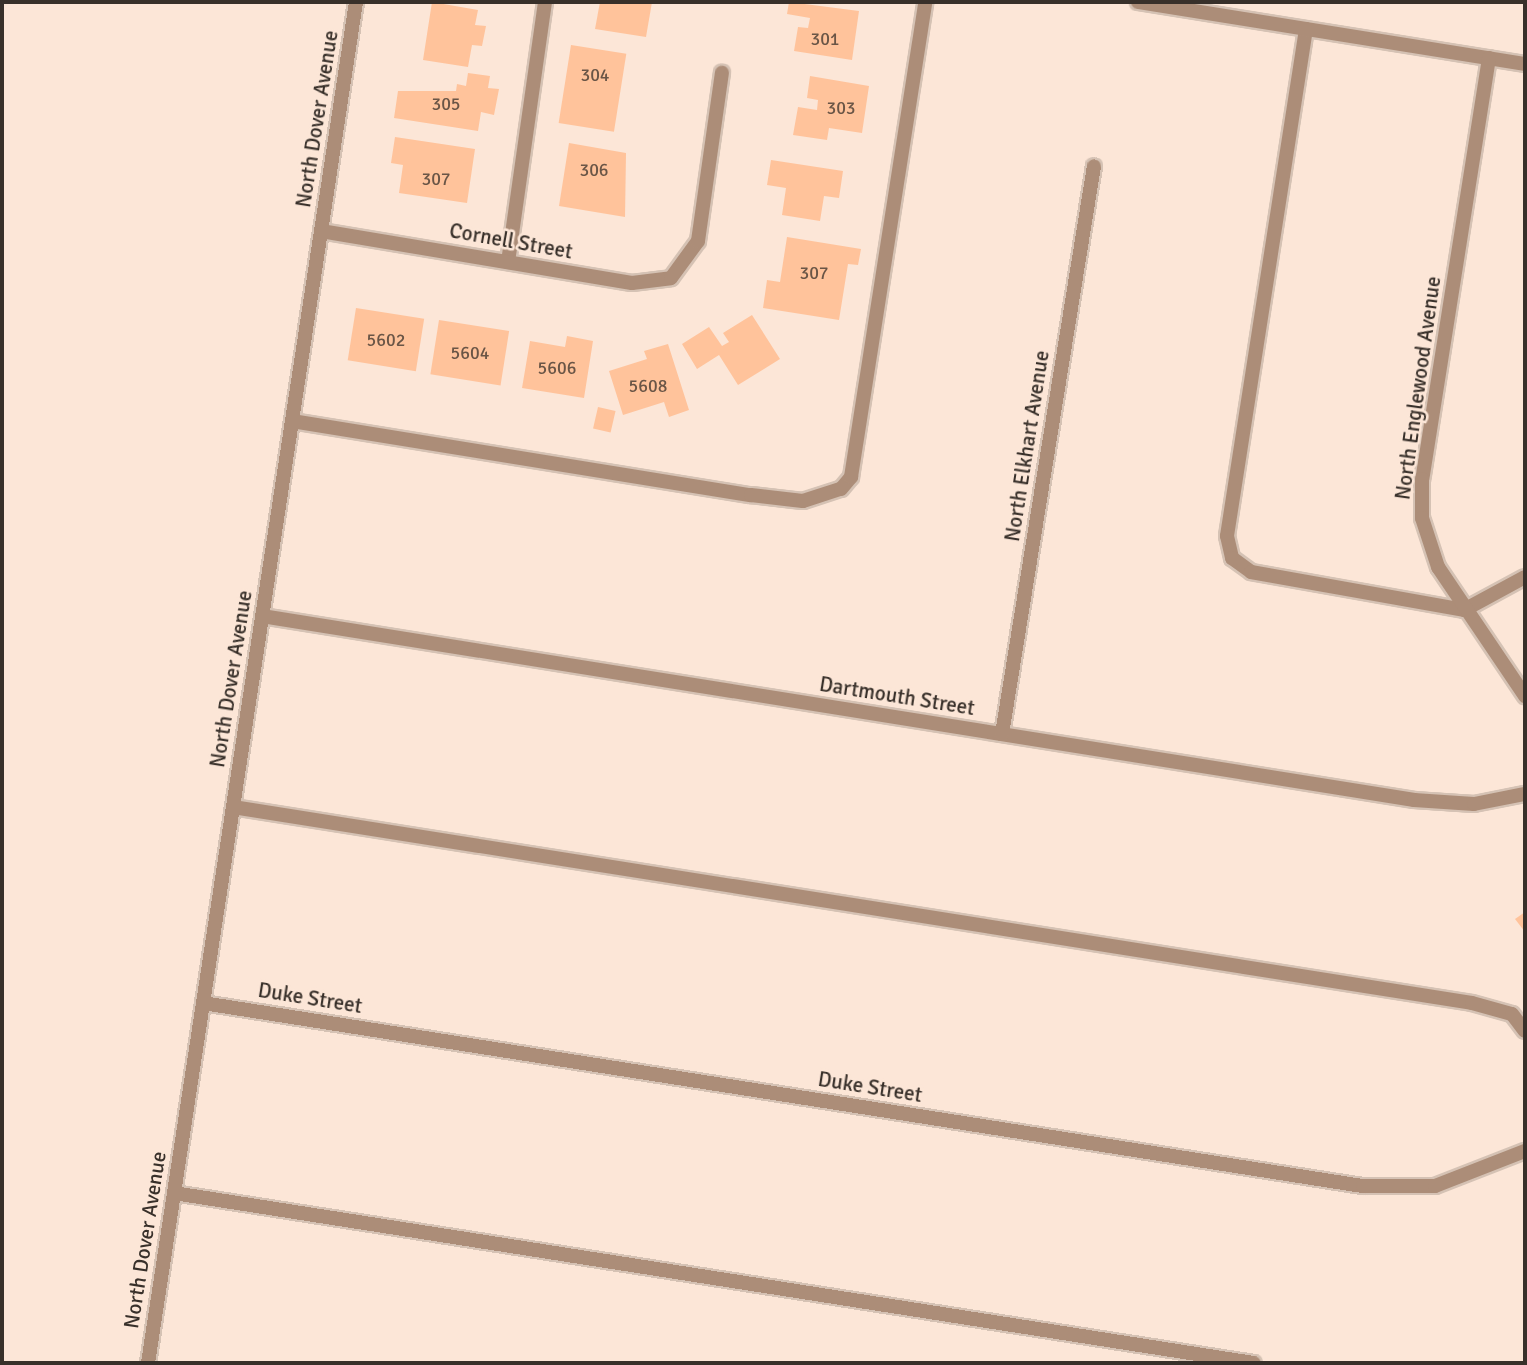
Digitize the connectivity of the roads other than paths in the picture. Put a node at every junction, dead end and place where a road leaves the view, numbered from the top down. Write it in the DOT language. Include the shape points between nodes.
graph roads {
  1 [pos="356,2"];
  2 [pos="545,2"];
  3 [pos="925,2"];
  4 [pos="1139,2"];
  5 [pos="1306,29"];
  6 [pos="1489,58"];
  7 [pos="1525,64"];
  8 [pos="722,73"];
  9 [pos="1094,166"];
  10 [pos="321,231"];
  11 [pos="508,262"];
  12 [pos="292,421"];
  13 [pos="1525,577"];
  14 [pos="1464,610"];
  15 [pos="262,616"];
  16 [pos="1525,696"];
  17 [pos="1002,734"];
  18 [pos="1525,794"];
  19 [pos="233,807"];
  20 [pos="203,1003"];
  21 [pos="1525,1031"];
  22 [pos="1525,1151"];
  23 [pos="174,1193"];
  24 [pos="148,1363"];
  25 [pos="1254,1363"];
  1 -- 10 [label="street, North Dover Avenue"];
  2 -- 11 [label="street"];
  3 -- 12 [label="street" via="850,477 841,489 803,501 751,495"];
  4 -- 5 [label="street"];
  5 -- 6 [label="street"];
  5 -- 14 [label="street" via="1227,536 1232,558 1251,572"];
  6 -- 7 [label="street"];
  6 -- 14 [label="street, North Englewood Avenue" via="1422,479 1422,518 1438,567"];
  8 -- 11 [label="street, Cornell Street" via="698,241 671,278 632,283"];
  9 -- 17 [label="street, North Elkhart Avenue"];
  10 -- 11 [label="street, Cornell Street"];
  10 -- 12 [label="street, North Dover Avenue"];
  12 -- 15 [label="street, North Dover Avenue"];
  13 -- 14 [label="street"];
  14 -- 16 [label="street, North Englewood Avenue"];
  15 -- 17 [label="street, Dartmouth Street"];
  15 -- 19 [label="street, North Dover Avenue"];
  17 -- 18 [label="street, Dartmouth Street" via="1414,800 1474,804"];
  19 -- 20 [label="street, North Dover Avenue"];
  19 -- 21 [label="street" via="1472,1003 1512,1014"];
  20 -- 22 [label="street, Duke Street" via="1363,1186 1435,1186"];
  20 -- 23 [label="street, North Dover Avenue"];
  23 -- 24 [label="street, North Dover Avenue"];
  23 -- 25 [label="street"];
}
